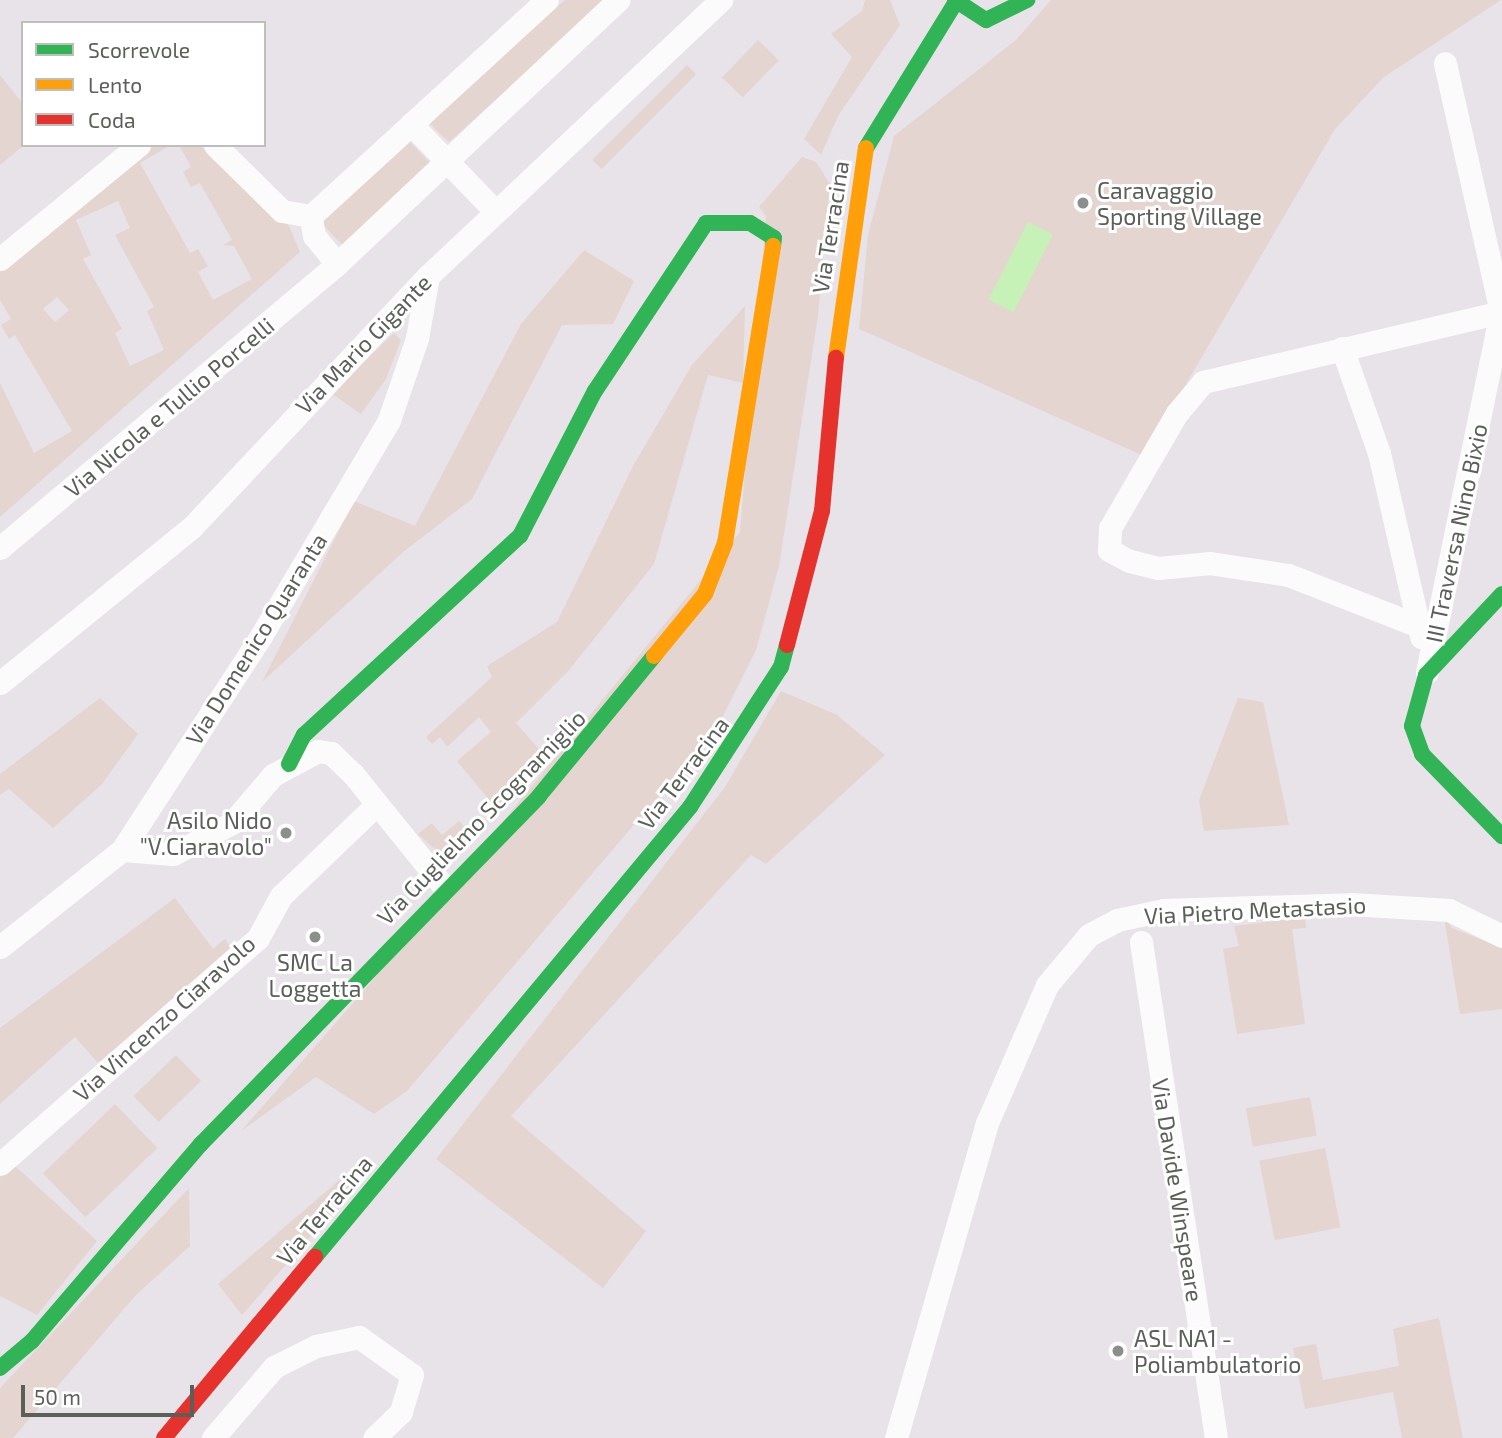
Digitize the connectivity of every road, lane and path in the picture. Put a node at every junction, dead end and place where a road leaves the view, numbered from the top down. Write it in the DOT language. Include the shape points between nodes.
graph roads {
  1 [pos="547,0"];
  2 [pos="618,0"];
  3 [pos="721,0"];
  4 [pos="956,0"];
  5 [pos="1027,0"];
  6 [pos="1445,63"];
  7 [pos="411,124"];
  8 [pos="137,147"];
  9 [pos="217,147"];
  10 [pos="447,162"];
  11 [pos="495,211"];
  12 [pos="312,216"];
  13 [pos="0,259"];
  14 [pos="337,264"];
  15 [pos="428,276"];
  16 [pos="1502,312"];
  17 [pos="1342,348"];
  18 [pos="0,548"];
  19 [pos="1502,594"];
  20 [pos="1419,626"];
  21 [pos="1426,675"];
  22 [pos="0,682"];
  23 [pos="289,764"];
  24 [pos="377,804"];
  25 [pos="1502,836"];
  26 [pos="122,850"];
  27 [pos="444,888"];
  28 [pos="1502,936"];
  29 [pos="1141,942"];
  30 [pos="0,947"];
  31 [pos="0,1164"];
  32 [pos="0,1368"];
  33 [pos="164,1438"];
  34 [pos="213,1438"];
  35 [pos="374,1438"];
  36 [pos="896,1438"];
  37 [pos="1216,1438"];
  1 -- 7 [label="street"];
  2 -- 10 [label="street, Via Nicola e Tullio Porcelli"];
  3 -- 11 [label="street, Via Mario Gigante"];
  4 -- 5 [label="street" via="986,20"];
  4 -- 33 [label="street, Via Terracina" via="865,150 841,307 822,511 781,667 690,807"];
  6 -- 16 [label="street, III Traversa Nino Bixio"];
  7 -- 10 [label="street"];
  7 -- 12 [label="street"];
  8 -- 13 [label="street"];
  9 -- 12 [label="street" via="282,211"];
  10 -- 11 [label="street"];
  10 -- 14 [label="street, Via Nicola e Tullio Porcelli"];
  11 -- 15 [label="street, Via Mario Gigante"];
  12 -- 14 [label="street" via="314,236"];
  14 -- 18 [label="street, Via Nicola e Tullio Porcelli"];
  15 -- 22 [label="street, Via Mario Gigante" via="192,527"];
  15 -- 26 [label="street, Via Domenico Quaranta" via="417,338 389,420 261,636"];
  16 -- 17 [label="street"];
  16 -- 21 [label="street, III Traversa Nino Bixio"];
  17 -- 20 [label="street" via="1379,453"];
  17 -- 20 [label="street" via="1203,382 1177,412 1110,528 1109,550 1158,568 1210,563 1288,575"];
  19 -- 21 [label="street"];
  20 -- 21 [label="street"];
  21 -- 25 [label="street" via="1412,726 1422,754"];
  23 -- 24 [label="street" via="304,754 331,753"];
  23 -- 26 [label="street" via="232,823 173,854"];
  23 -- 27 [label="street, Via Guglielmo Scognamiglio" via="304,736 520,536 595,391 706,223 750,223 774,238 740,475 725,543 705,594 539,796"];
  24 -- 27 [label="street"];
  24 -- 31 [label="street, Via Vincenzo Ciaravolo" via="281,896 258,938"];
  26 -- 30 [label="street, Via Domenico Quaranta"];
  27 -- 32 [label="street, Via Guglielmo Scognamiglio" via="132,1217 32,1340"];
  28 -- 36 [label="street, Via Pietro Metastasio" via="1449,910 1351,904 1164,910 1117,920 1089,935 1047,985 987,1123"];
  29 -- 37 [label="street, Via Davide Winspeare"];
  34 -- 35 [label="street" via="274,1367 316,1346 359,1337 412,1375 401,1412"];
}
